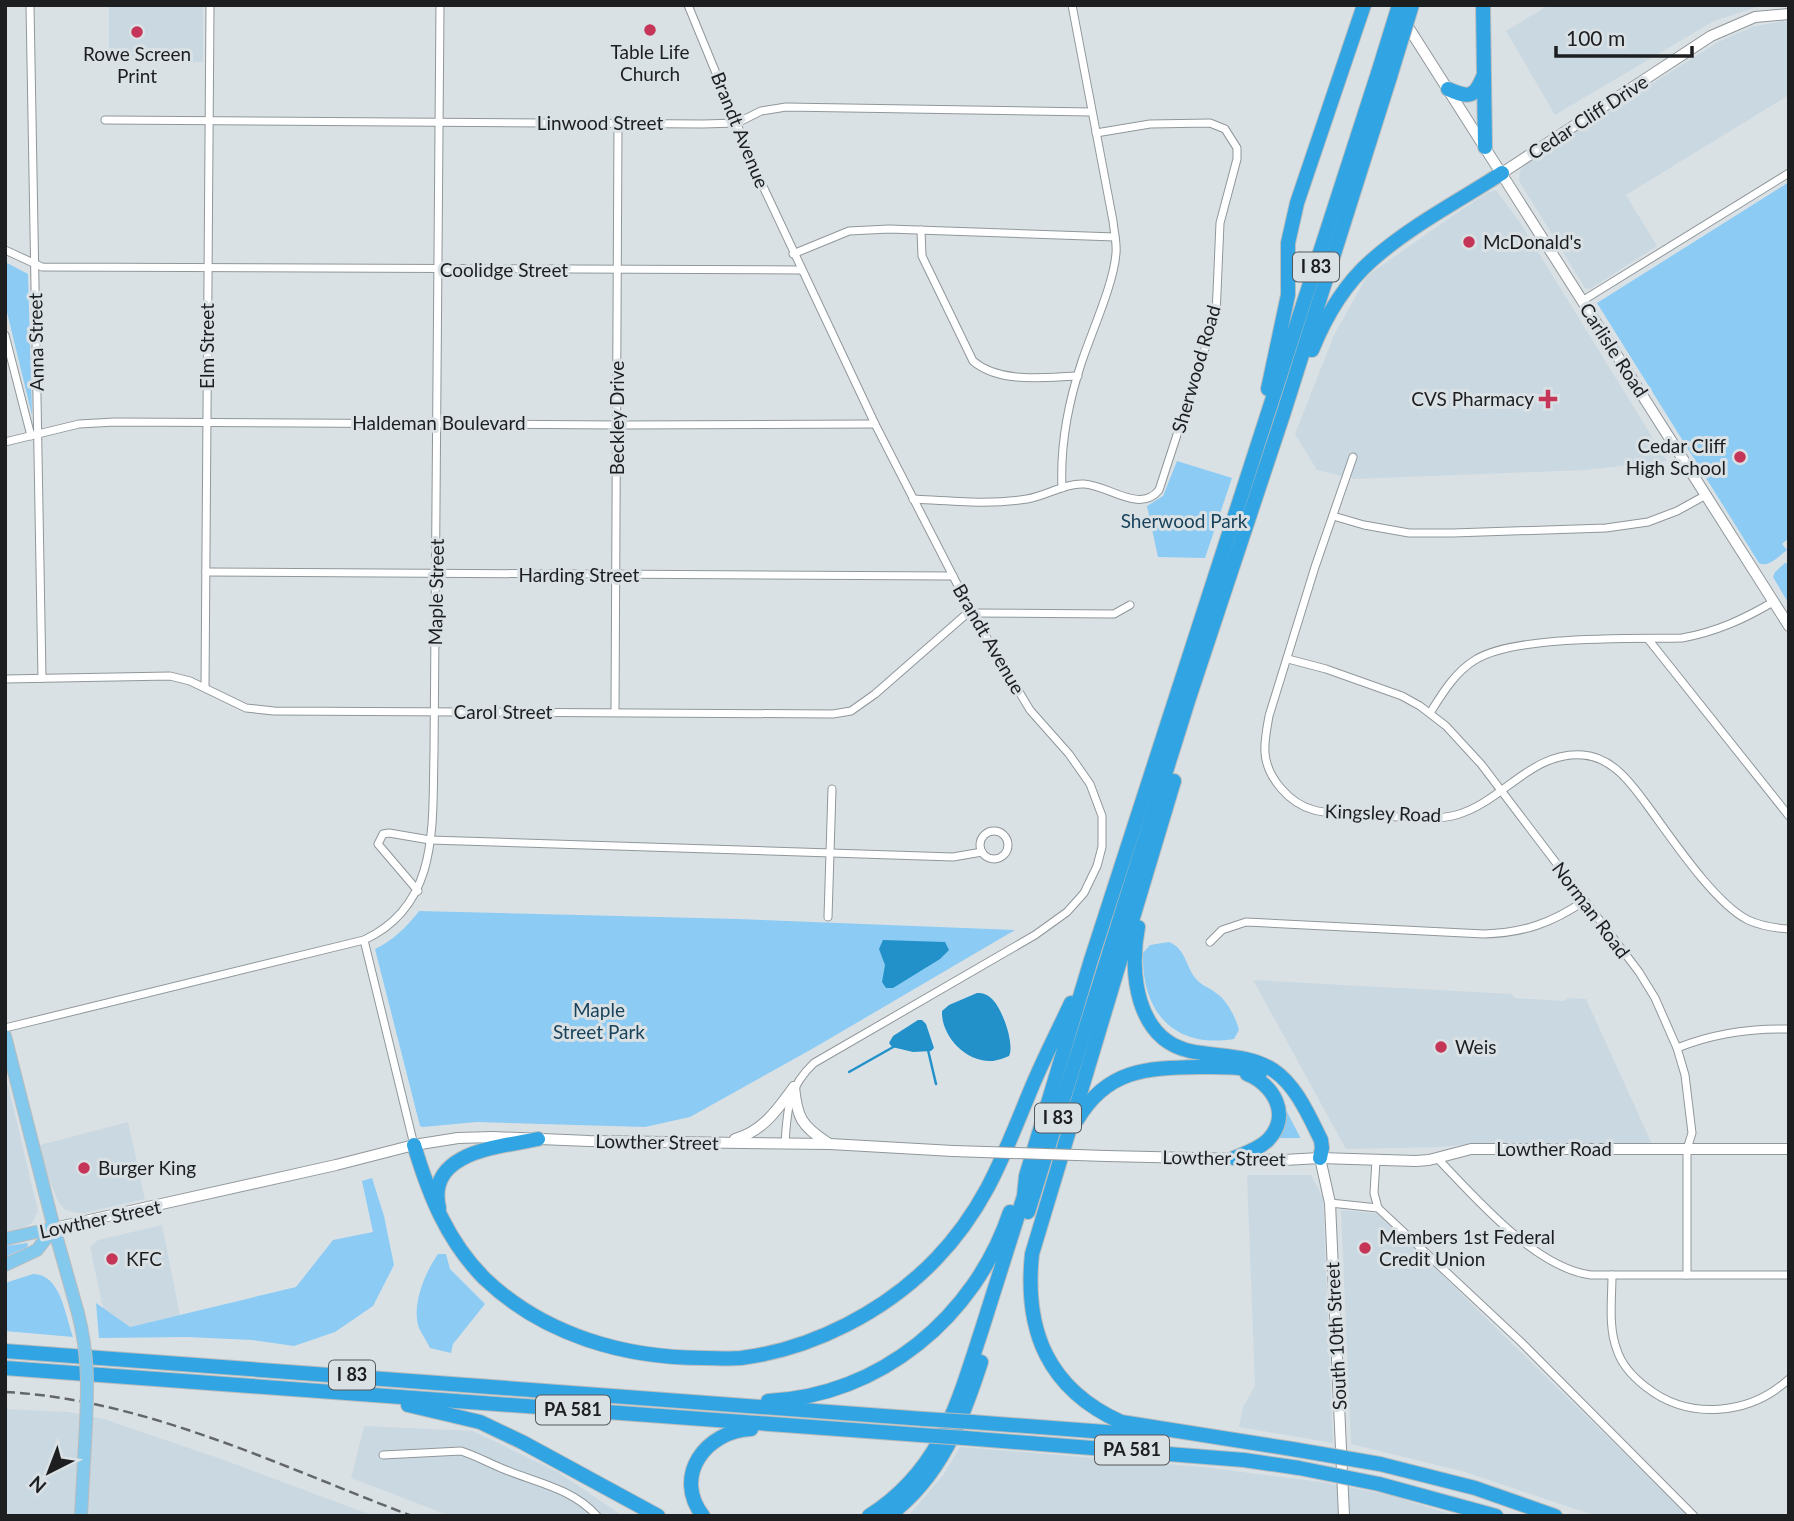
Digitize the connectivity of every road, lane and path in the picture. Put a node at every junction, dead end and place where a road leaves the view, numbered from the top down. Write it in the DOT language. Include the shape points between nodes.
graph roads {
  1 [pos="30,5"];
  2 [pos="210,5"];
  3 [pos="440,5"];
  4 [pos="688,5"];
  5 [pos="1072,5"];
  6 [pos="1364,5"];
  7 [pos="1397,5"];
  8 [pos="1412,5"];
  9 [pos="1483,5"];
  10 [pos="1789,14"];
  11 [pos="1384,75"];
  12 [pos="1484,76"];
  13 [pos="1448,89"];
  14 [pos="1091,112"];
  15 [pos="105,120"];
  16 [pos="210,120"];
  17 [pos="737,123"];
  18 [pos="439,124"];
  19 [pos="618,124"];
  20 [pos="1096,134"];
  21 [pos="1485,147"];
  22 [pos="1502,173"];
  23 [pos="1789,173"];
  24 [pos="921,230"];
  25 [pos="1115,237"];
  26 [pos="5,250"];
  27 [pos="793,254"];
  28 [pos="35,265"];
  29 [pos="208,268"];
  30 [pos="439,269"];
  31 [pos="801,270"];
  32 [pos="617,271"];
  33 [pos="1582,301"];
  34 [pos="5,335"];
  35 [pos="1077,376"];
  36 [pos="1283,415"];
  37 [pos="206,422"];
  38 [pos="437,424"];
  39 [pos="875,424"];
  40 [pos="617,425"];
  41 [pos="34,435"];
  42 [pos="5,442"];
  43 [pos="1353,457"];
  44 [pos="1254,460"];
  45 [pos="1062,488"];
  46 [pos="1706,495"];
  47 [pos="913,499"];
  48 [pos="1336,517"];
  49 [pos="1246,525"];
  50 [pos="206,572"];
  51 [pos="436,574"];
  52 [pos="615,575"];
  53 [pos="953,576"];
  54 [pos="1773,602"];
  55 [pos="1129,605"];
  56 [pos="971,611"];
  57 [pos="1789,625"];
  58 [pos="1648,639"];
  59 [pos="1288,659"];
  60 [pos="42,678"];
  61 [pos="5,680"];
  62 [pos="205,687"];
  63 [pos="434,711"];
  64 [pos="615,712"];
  65 [pos="1430,713"];
  66 [pos="832,789"];
  67 [pos="1502,791"];
  68 [pos="1789,816"];
  69 [pos="430,840"];
  70 [pos="982,852"];
  71 [pos="830,853"];
  72 [pos="1145,884"];
  73 [pos="418,891"];
  74 [pos="1584,901"];
  75 [pos="828,916"];
  76 [pos="1789,929"];
  77 [pos="364,940"];
  78 [pos="1210,942"];
  79 [pos="1091,960"];
  80 [pos="5,1028"];
  81 [pos="1789,1029"];
  82 [pos="5,1036"];
  83 [pos="1677,1048"];
  84 [pos="1236,1069"];
  85 [pos="794,1087"];
  86 [pos="537,1139"];
  87 [pos="724,1142"];
  88 [pos="785,1144"];
  89 [pos="830,1144"];
  90 [pos="414,1145"];
  91 [pos="1687,1149"];
  92 [pos="1789,1149"];
  93 [pos="1063,1150"];
  94 [pos="1234,1158"];
  95 [pos="1321,1158"];
  96 [pos="1437,1158"];
  97 [pos="1376,1160"];
  98 [pos="1026,1176"];
  99 [pos="1330,1203"];
  100 [pos="1378,1208"];
  101 [pos="442,1223"];
  102 [pos="54,1228"];
  103 [pos="5,1239"];
  104 [pos="5,1265"];
  105 [pos="1612,1275"];
  106 [pos="1687,1275"];
  107 [pos="1789,1275"];
  108 [pos="5,1350"];
  109 [pos="5,1368"];
  110 [pos="1789,1379"];
  111 [pos="334,1391"];
  112 [pos="699,1402"];
  113 [pos="812,1428"];
  114 [pos="1276,1446"];
  115 [pos="383,1455"];
  116 [pos="81,1516"];
  117 [pos="597,1516"];
  118 [pos="658,1516"];
  119 [pos="703,1516"];
  120 [pos="869,1516"];
  121 [pos="888,1516"];
  122 [pos="1344,1516"];
  123 [pos="1496,1516"];
  124 [pos="1555,1516"];
  125 [pos="1694,1516"];
  1 -- 28 [label="street, Anna Street"];
  2 -- 16 [label="street, Elm Street"];
  3 -- 18 [label="street, Maple Street"];
  4 -- 17 [label="street, Brandt Avenue"];
  5 -- 14 [label="street"];
  6 -- 44 [label="highway" via="1294,215 1288,295"];
  7 -- 11 [label="highway, I 83, bridge"];
  7 -- 13 [label="main road, Carlisle Road"];
  8 -- 11 [label="highway, I 83, bridge"];
  9 -- 12 [label="highway"];
  10 -- 22 [label="main road, Cedar Cliff Drive" via="1755,17 1711,36"];
  11 -- 36 [label="highway, I 83"];
  11 -- 44 [label="highway, I 83"];
  12 -- 13 [label="highway" via="1472,95"];
  12 -- 21 [label="highway"];
  13 -- 21 [label="main road, Carlisle Road"];
  14 -- 17 [label="street, Linwood Street" via="786,107 761,111"];
  14 -- 20 [label="street"];
  15 -- 16 [label="street, Linwood Street"];
  16 -- 18 [label="street, Linwood Street"];
  16 -- 29 [label="street, Elm Street"];
  17 -- 19 [label="street, Linwood Street"];
  17 -- 27 [label="street, Brandt Avenue"];
  18 -- 19 [label="street, Linwood Street"];
  18 -- 30 [label="street, Maple Street"];
  19 -- 32 [label="street, Beckley Drive"];
  20 -- 25 [label="street"];
  20 -- 45 [label="street, Sherwood Road" via="1150,124 1210,123 1226,129 1238,155 1220,223 1216,315 1159,490 1141,500 1088,484"];
  21 -- 22 [label="main road, Carlisle Road"];
  22 -- 33 [label="main road, Carlisle Road"];
  22 -- 36 [label="highway" via="1388,248 1356,276 1318,335"];
  23 -- 33 [label="street"];
  24 -- 25 [label="street"];
  24 -- 27 [label="street" via="849,231"];
  24 -- 35 [label="street" via="922,256 973,361 1001,374"];
  25 -- 35 [label="street" via="1112,275"];
  26 -- 28 [label="street"];
  27 -- 31 [label="street, Brandt Avenue"];
  28 -- 29 [label="street, Coolidge Street"];
  28 -- 41 [label="street, Anna Street"];
  29 -- 30 [label="street, Coolidge Street"];
  29 -- 37 [label="street, Elm Street"];
  30 -- 32 [label="street, Coolidge Street"];
  30 -- 38 [label="street, Maple Street"];
  31 -- 32 [label="street, Coolidge Street"];
  31 -- 39 [label="street, Brandt Avenue"];
  32 -- 40 [label="street, Beckley Drive"];
  33 -- 46 [label="main road, Carlisle Road"];
  34 -- 41 [label="street, Anna Street"];
  35 -- 45 [label="street" via="1063,437"];
  36 -- 49 [label="highway, I 83"];
  37 -- 38 [label="street, Haldeman Boulevard"];
  37 -- 41 [label="street, Haldeman Boulevard" via="98,422"];
  37 -- 50 [label="street, Elm Street"];
  38 -- 40 [label="street, Haldeman Boulevard"];
  38 -- 51 [label="street, Maple Street"];
  39 -- 40 [label="street, Haldeman Boulevard"];
  39 -- 47 [label="street, Brandt Avenue"];
  40 -- 52 [label="street, Beckley Drive"];
  41 -- 42 [label="street, Haldeman Boulevard"];
  41 -- 60 [label="street, Anna Street"];
  43 -- 48 [label="street, Kingsley Road"];
  44 -- 79 [label="highway, I 83"];
  45 -- 47 [label="street, Sherwood Road" via="1011,501"];
  46 -- 48 [label="street" via="1664,517 1606,528 1409,533"];
  46 -- 54 [label="main road, Carlisle Road"];
  47 -- 53 [label="street, Brandt Avenue"];
  48 -- 59 [label="street, Kingsley Road"];
  49 -- 72 [label="highway"];
  49 -- 121 [label="highway, I 83" via="972,1391 934,1470"];
  50 -- 51 [label="street, Harding Street"];
  50 -- 62 [label="street, Elm Street"];
  51 -- 52 [label="street, Harding Street"];
  51 -- 63 [label="street, Maple Street"];
  52 -- 53 [label="street, Harding Street"];
  52 -- 64 [label="street, Beckley Drive"];
  53 -- 56 [label="street, Brandt Avenue"];
  54 -- 57 [label="main road, Carlisle Road"];
  54 -- 58 [label="street" via="1699,635"];
  55 -- 56 [label="street" via="1114,614"];
  56 -- 64 [label="street, Carol Street" via="847,713"];
  56 -- 85 [label="street, Brandt Avenue" via="1030,710 1069,754 1095,794 1103,831 1097,866 1084,893 1059,918 814,1063"];
  58 -- 65 [label="street" via="1547,643 1488,653 1455,677"];
  58 -- 68 [label="street"];
  59 -- 65 [label="street, Norman Road" via="1392,691"];
  59 -- 67 [label="street, Kingsley Road" via="1269,716 1264,752 1277,784 1296,802 1325,812 1441,818 1470,810"];
  60 -- 61 [label="street, Carol Street"];
  60 -- 62 [label="street, Carol Street" via="170,676"];
  62 -- 63 [label="street, Carol Street" via="255,710"];
  63 -- 64 [label="street, Carol Street"];
  63 -- 69 [label="street, Maple Street"];
  65 -- 67 [label="street, Norman Road"];
  66 -- 71 [label="street"];
  67 -- 74 [label="street, Norman Road"];
  67 -- 76 [label="street, Kingsley Road" via="1551,758 1579,754 1600,759 1634,785 1724,902 1758,924"];
  69 -- 71 [label="street"];
  69 -- 73 [label="street, Maple Street"];
  69 -- 73 [label="street" via="389,833 379,839 378,845"];
  70 -- 71 [label="street" via="953,857"];
  71 -- 75 [label="street"];
  72 -- 93 [label="highway"];
  72 -- 95 [label="highway" via="1134,967 1150,1024 1178,1047 1239,1058 1285,1079 1318,1135"];
  73 -- 77 [label="street, Maple Street" via="396,919"];
  74 -- 78 [label="street" via="1545,924 1520,932 1246,922 1222,930"];
  74 -- 83 [label="street, Norman Road" via="1648,986"];
  77 -- 80 [label="street, Maple Street"];
  77 -- 90 [label="street"];
  79 -- 98 [label="highway, I 83"];
  79 -- 101 [label="highway" via="997,1173 968,1221 935,1260 894,1296 844,1325 796,1345 740,1358 671,1358 592,1343 509,1300 483,1277"];
  81 -- 83 [label="street" via="1740,1030"];
  82 -- 102 [label="main road"];
  83 -- 91 [label="street, Norman Road" via="1692,1133"];
  84 -- 93 [label="highway" via="1158,1068 1120,1077 1086,1105"];
  84 -- 94 [label="highway" via="1269,1086 1279,1114 1271,1137"];
  84 -- 95 [label="highway" via="1258,1072 1281,1087"];
  85 -- 87 [label="main road" via="766,1122 748,1135"];
  85 -- 88 [label="street"];
  85 -- 89 [label="main road" via="804,1125"];
  86 -- 87 [label="main road, Lowther Street"];
  86 -- 90 [label="main road, Lowther Street" via="471,1137"];
  86 -- 101 [label="highway" via="470,1153 446,1170 436,1196"];
  87 -- 88 [label="main road, Lowther Street"];
  88 -- 89 [label="main road, Lowther Street"];
  89 -- 94 [label="main road, Lowther Street, bridge" via="953,1152"];
  90 -- 101 [label="highway"];
  90 -- 102 [label="main road, Lowther Street"];
  91 -- 92 [label="main road, Lowther Road"];
  91 -- 96 [label="main road, Lowther Road" via="1471,1149"];
  91 -- 106 [label="street, Norman Road"];
  93 -- 114 [label="highway" via="1029,1278 1035,1326 1053,1368 1091,1405 1121,1422"];
  94 -- 95 [label="main road, Lowther Street"];
  95 -- 97 [label="main road, Lowther Road"];
  95 -- 99 [label="main road, South 10th Street"];
  96 -- 97 [label="main road, Lowther Road"];
  96 -- 105 [label="street" via="1543,1256 1584,1275"];
  97 -- 100 [label="street"];
  98 -- 112 [label="highway, I 83" via="1018,1185 995,1248 966,1296 934,1331 895,1362 851,1382 803,1396"];
  98 -- 120 [label="highway" via="950,1419 912,1482"];
  99 -- 100 [label="street"];
  99 -- 122 [label="main road, South 10th Street"];
  100 -- 125 [label="street" via="1521,1342"];
  102 -- 103 [label="main road, Lowther Street"];
  102 -- 104 [label="main road" via="37,1250"];
  102 -- 116 [label="main road, bridge" via="86,1345 89,1376"];
  105 -- 106 [label="street"];
  105 -- 110 [label="street" via="1616,1349 1627,1369 1658,1395 1696,1408 1732,1408 1759,1399"];
  106 -- 107 [label="street"];
  108 -- 112 [label="highway, I 83"];
  109 -- 111 [label="highway, I 83"];
  111 -- 113 [label="highway, PA 581"];
  111 -- 118 [label="highway, I 83" via="480,1422"];
  112 -- 114 [label="highway, PA 581, bridge"];
  113 -- 119 [label="highway" via="738,1430 707,1446 696,1461 692,1482 694,1500"];
  113 -- 123 [label="highway, PA 581, bridge" via="1244,1460 1379,1484"];
  114 -- 124 [label="highway, PA 581, bridge" via="1380,1464 1475,1488"];
  115 -- 117 [label="street" via="472,1454 568,1493"];
}
